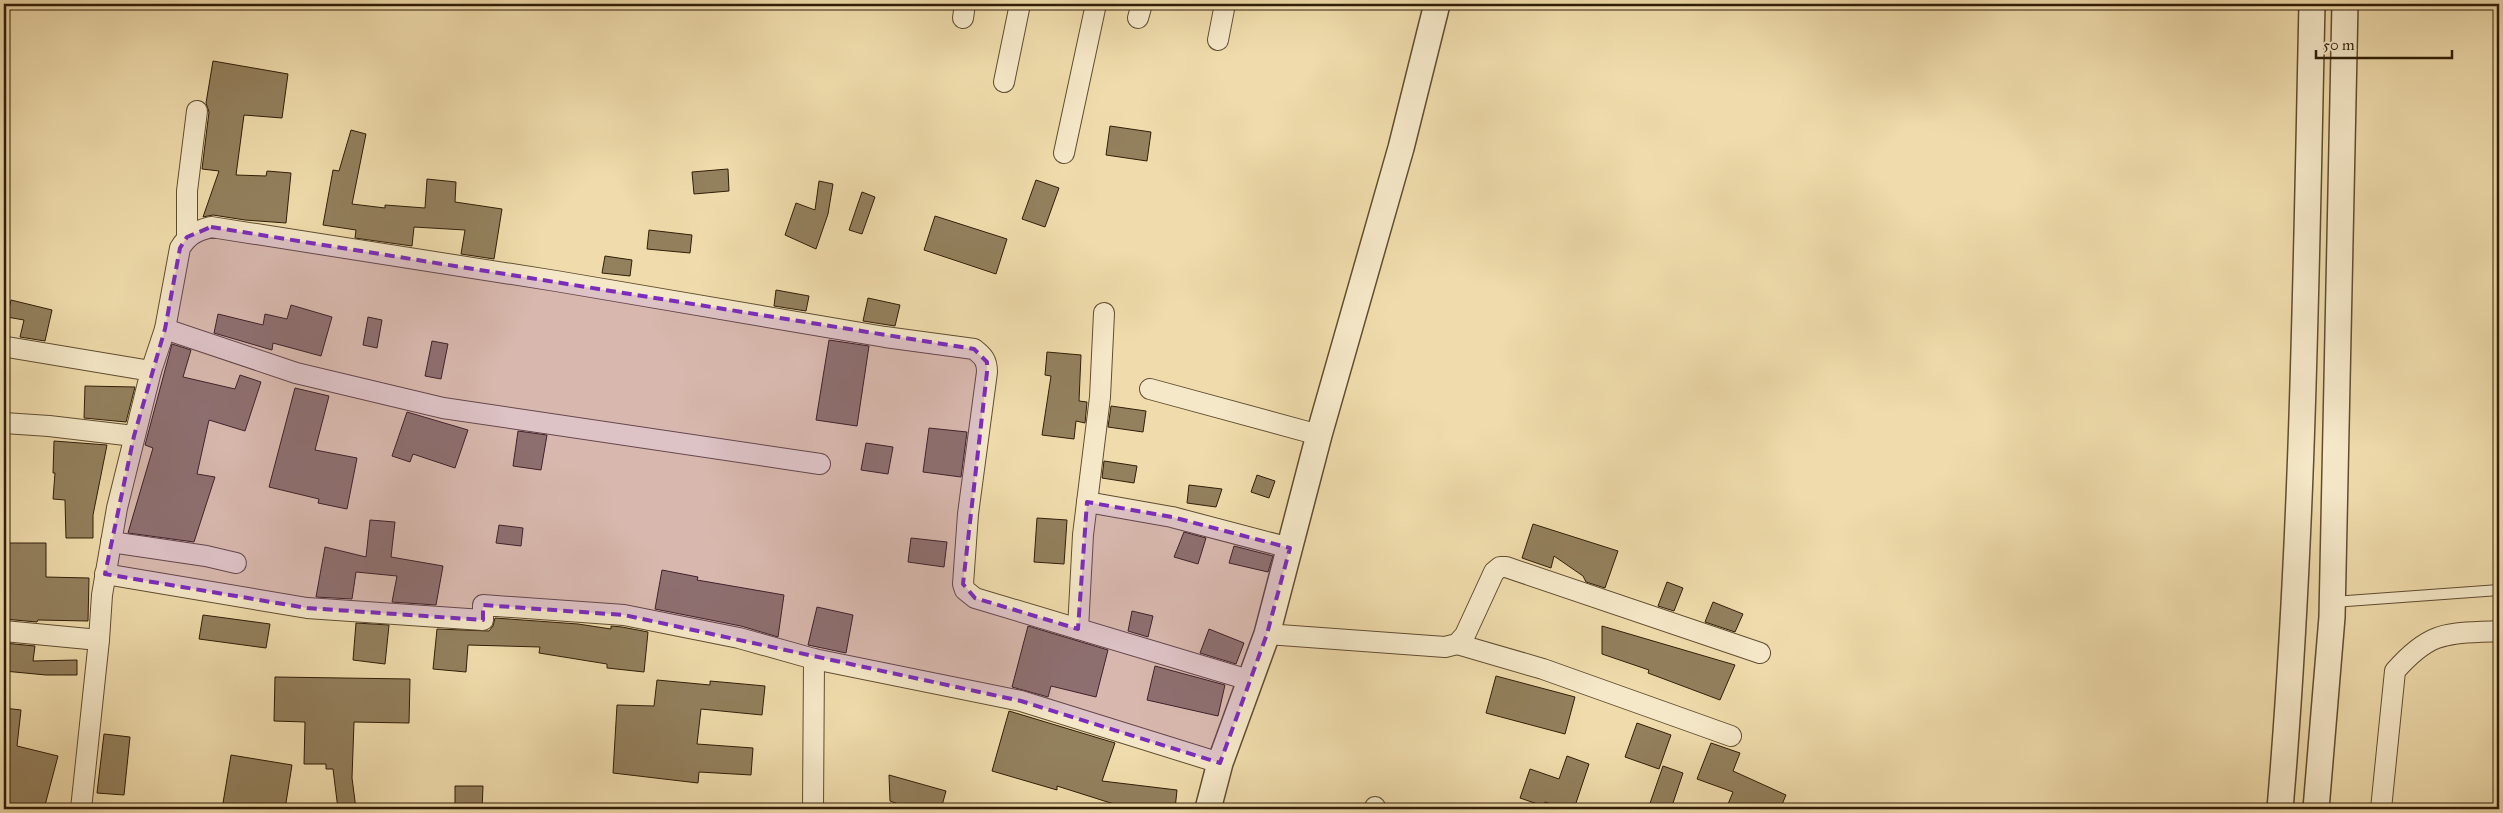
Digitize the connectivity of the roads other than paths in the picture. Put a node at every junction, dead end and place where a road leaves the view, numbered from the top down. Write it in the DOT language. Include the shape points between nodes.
graph roads {
  1 [pos="1020,4"];
  2 [pos="1096,4"];
  3 [pos="1225,4"];
  4 [pos="1437,4"];
  5 [pos="2312,4"];
  6 [pos="2345,4"];
  7 [pos="1218,40"];
  8 [pos="1004,82"];
  9 [pos="197,112"];
  10 [pos="1064,153"];
  11 [pos="187,237"];
  12 [pos="1104,313"];
  13 [pos="165,329"];
  14 [pos="6,346"];
  15 [pos="150,371"];
  16 [pos="1150,389"];
  17 [pos="4,423"];
  18 [pos="1319,435"];
  19 [pos="134,436"];
  20 [pos="820,464"];
  21 [pos="1086,502"];
  22 [pos="111,542"];
  23 [pos="1290,548"];
  24 [pos="236,563"];
  25 [pos="105,574"];
  26 [pos="2499,590"];
  27 [pos="2332,602"];
  28 [pos="1078,629"];
  29 [pos="4,631"];
  30 [pos="2499,631"];
  31 [pos="1267,634"];
  32 [pos="99,640"];
  33 [pos="1457,644"];
  34 [pos="1760,653"];
  35 [pos="814,659"];
  36 [pos="1249,680"];
  37 [pos="1731,736"];
  38 [pos="1220,763"];
  39 [pos="81,809"];
  40 [pos="813,809"];
  41 [pos="1208,809"];
  42 [pos="2280,809"];
  43 [pos="2316,809"];
  44 [pos="2381,809"];
  1 -- 8 [label="street"];
  2 -- 10 [label="street"];
  3 -- 7 [label="street"];
  4 -- 18 [label="street" via="1401,148"];
  5 -- 42 [label="street" via="2294,608"];
  6 -- 27 [label="street"];
  9 -- 11 [label="street" via="187,190"];
  11 -- 13 [label="street" via="180,248"];
  11 -- 28 [label="street" via="211,227 974,349 986,362 987,372 968,514 965,590 976,598"];
  12 -- 21 [label="street" via="1100,396"];
  13 -- 15 [label="street"];
  13 -- 20 [label="street" via="296,373 444,408"];
  14 -- 15 [label="street"];
  15 -- 19 [label="street"];
  16 -- 18 [label="street"];
  17 -- 19 [label="street"];
  18 -- 23 [label="street"];
  19 -- 22 [label="street"];
  21 -- 23 [label="street" via="1172,517"];
  21 -- 28 [label="street"];
  22 -- 24 [label="street"];
  22 -- 25 [label="street"];
  23 -- 31 [label="street"];
  25 -- 32 [label="street"];
  25 -- 35 [label="street" via="307,608 483,620 482,605 624,615 739,638"];
  26 -- 27 [label="lane"];
  27 -- 43 [label="street"];
  28 -- 36 [label="street"];
  29 -- 32 [label="street"];
  30 -- 44 [label="street" via="2439,635 2422,645 2395,671"];
  31 -- 33 [label="street" via="1445,646"];
  31 -- 36 [label="street"];
  32 -- 39 [label="street"];
  33 -- 34 [label="street" via="1465,635 1494,572 1506,567"];
  33 -- 37 [label="street" via="1543,669"];
  35 -- 38 [label="street" via="1021,701"];
  35 -- 40 [label="street"];
  36 -- 38 [label="street"];
  38 -- 41 [label="street"];
}
